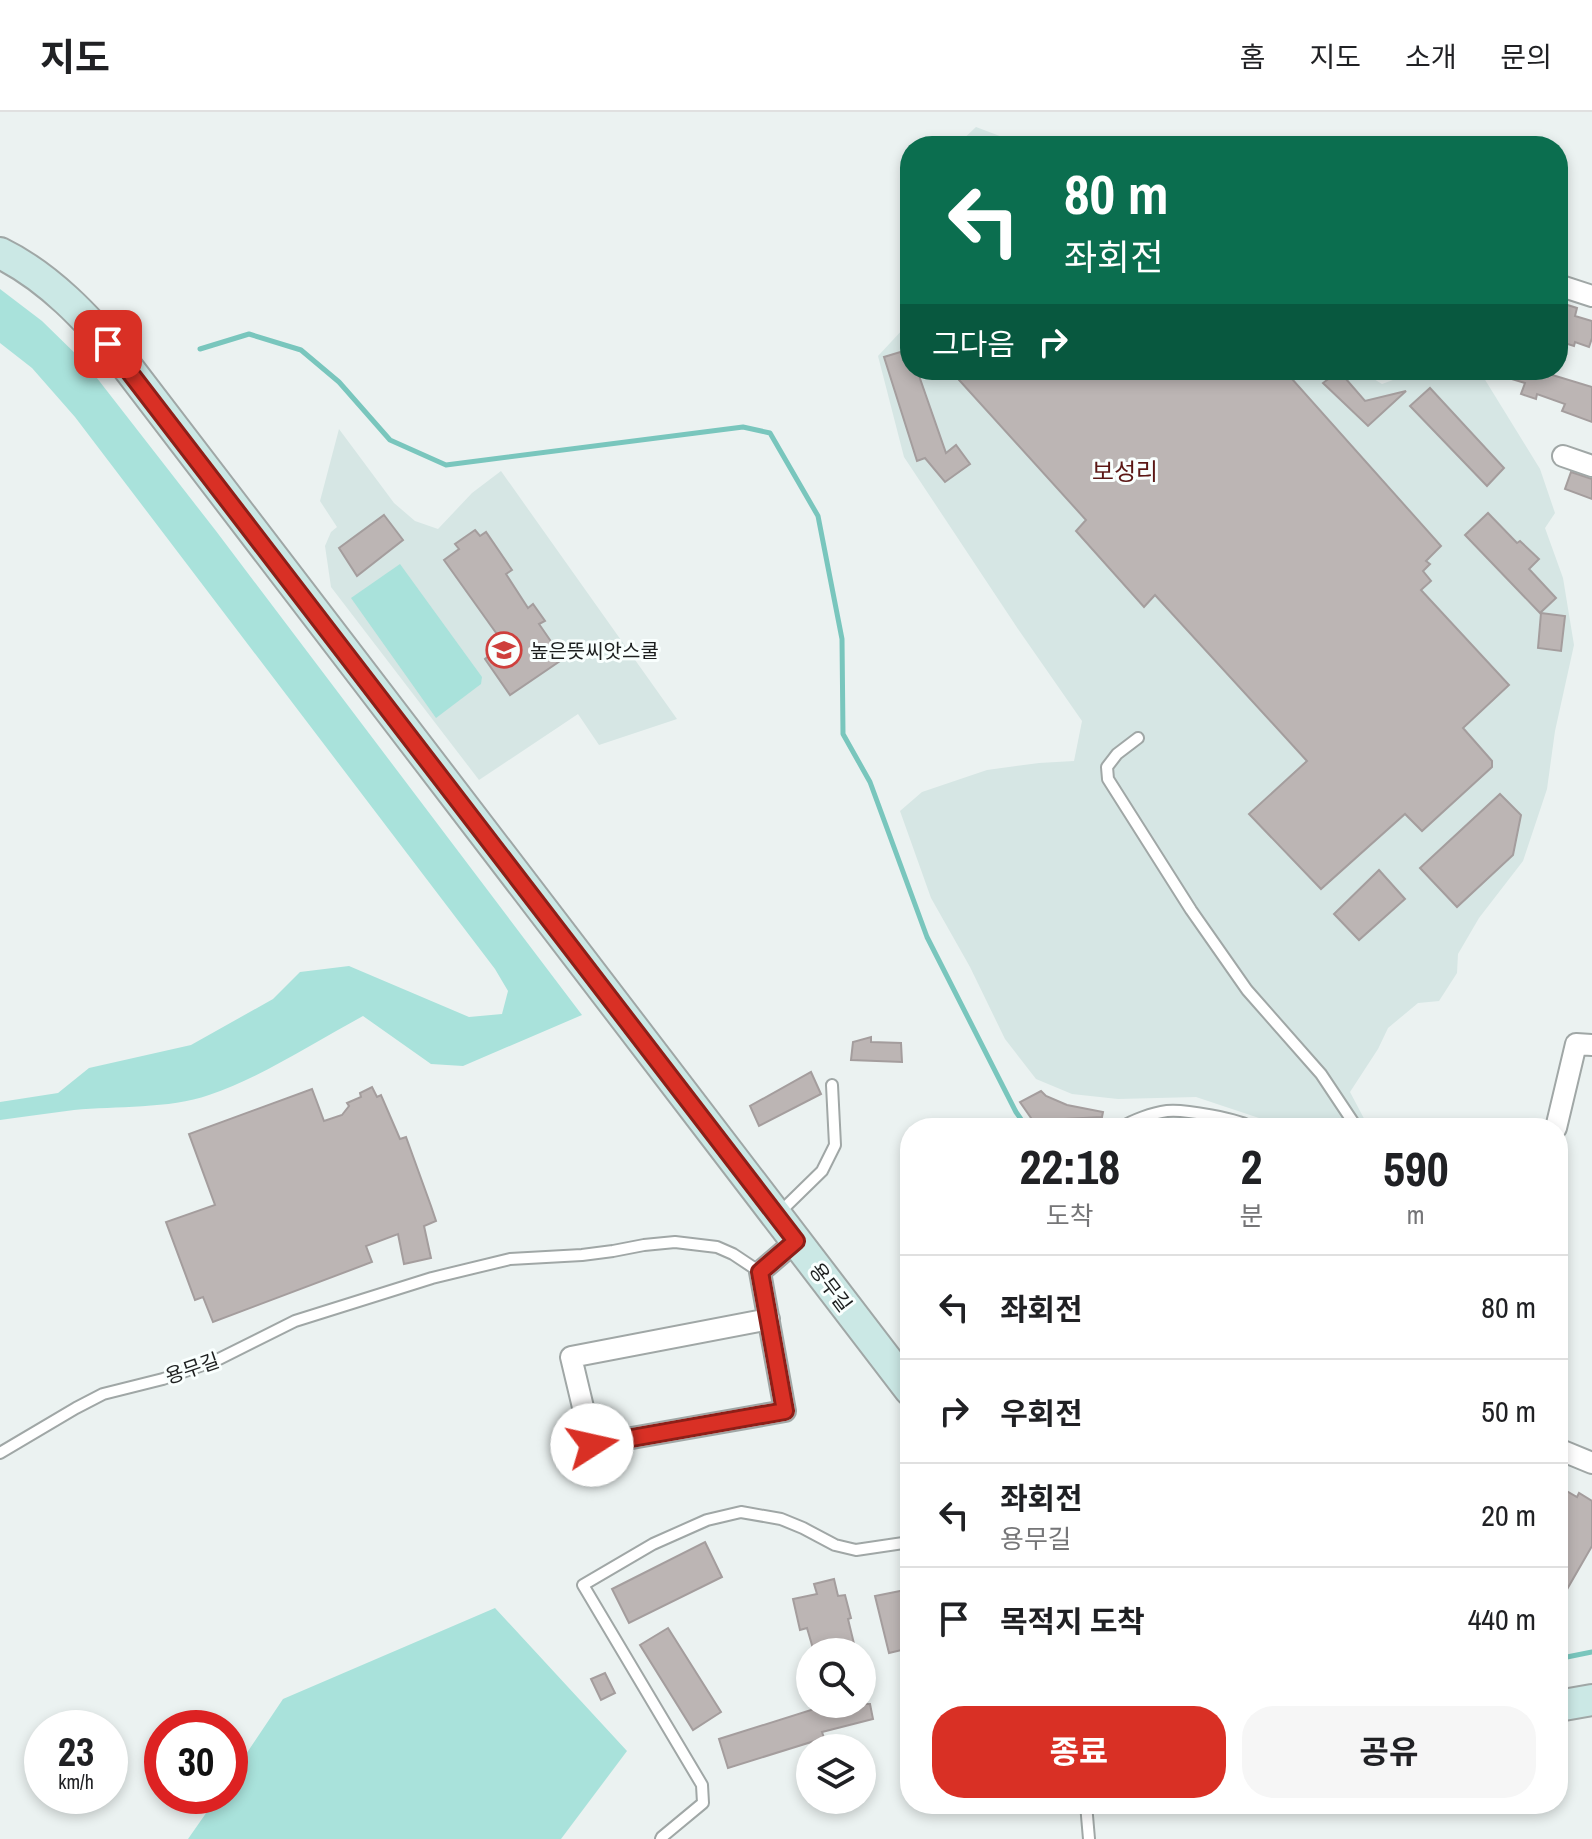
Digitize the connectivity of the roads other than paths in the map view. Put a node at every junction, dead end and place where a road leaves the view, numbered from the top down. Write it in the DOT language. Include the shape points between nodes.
graph roads {
  1 [pos="0,253"];
  2 [pos="1568,288"];
  3 [pos="1592,296"];
  4 [pos="1563,456"];
  5 [pos="1592,466"];
  6 [pos="1138,738"];
  7 [pos="1592,1045"];
  8 [pos="832,1085"];
  9 [pos="1144,1118"];
  10 [pos="1220,1118"];
  11 [pos="1350,1118"];
  12 [pos="1558,1118"];
  13 [pos="776,1215"];
  14 [pos="796,1241"];
  15 [pos="760,1272"];
  16 [pos="769,1319"];
  17 [pos="900,1377"];
  18 [pos="0,1453"];
  19 [pos="1568,1453"];
  20 [pos="1592,1463"];
  21 [pos="900,1543"];
  22 [pos="1592,1700"];
  23 [pos="1568,1704"];
  24 [pos="1087,1814"];
  25 [pos="661,1839"];
  26 [pos="1089,1839"];
  1 -- 13 [label="street, 용무길" via="51,286 122,360"];
  2 -- 3 [label="street"];
  4 -- 5 [label="street"];
  6 -- 11 [label="lane" via="1107,767 1108,779 1239,978 1321,1074"];
  7 -- 12 [label="street" via="1576,1044"];
  8 -- 13 [label="lane" via="835,1145 822,1171"];
  9 -- 10 [label="lane" via="1169,1110"];
  13 -- 14 [label="street, 용무길"];
  14 -- 15 [label="street"];
  14 -- 17 [label="street, 용무길"];
  15 -- 16 [label="street"];
  15 -- 18 [label="lane, 용무길" via="717,1247 675,1242 510,1259 295,1321 217,1360 103,1394"];
  16 -- 16 [label="street" via="785,1411 592,1445 571,1357"];
  19 -- 20 [label="street"];
  21 -- 25 [label="lane" via="856,1550 781,1519 741,1512 707,1520 653,1544 583,1585 702,1785 703,1803"];
  22 -- 23 [label="street"];
  24 -- 26 [label="lane"];
}
